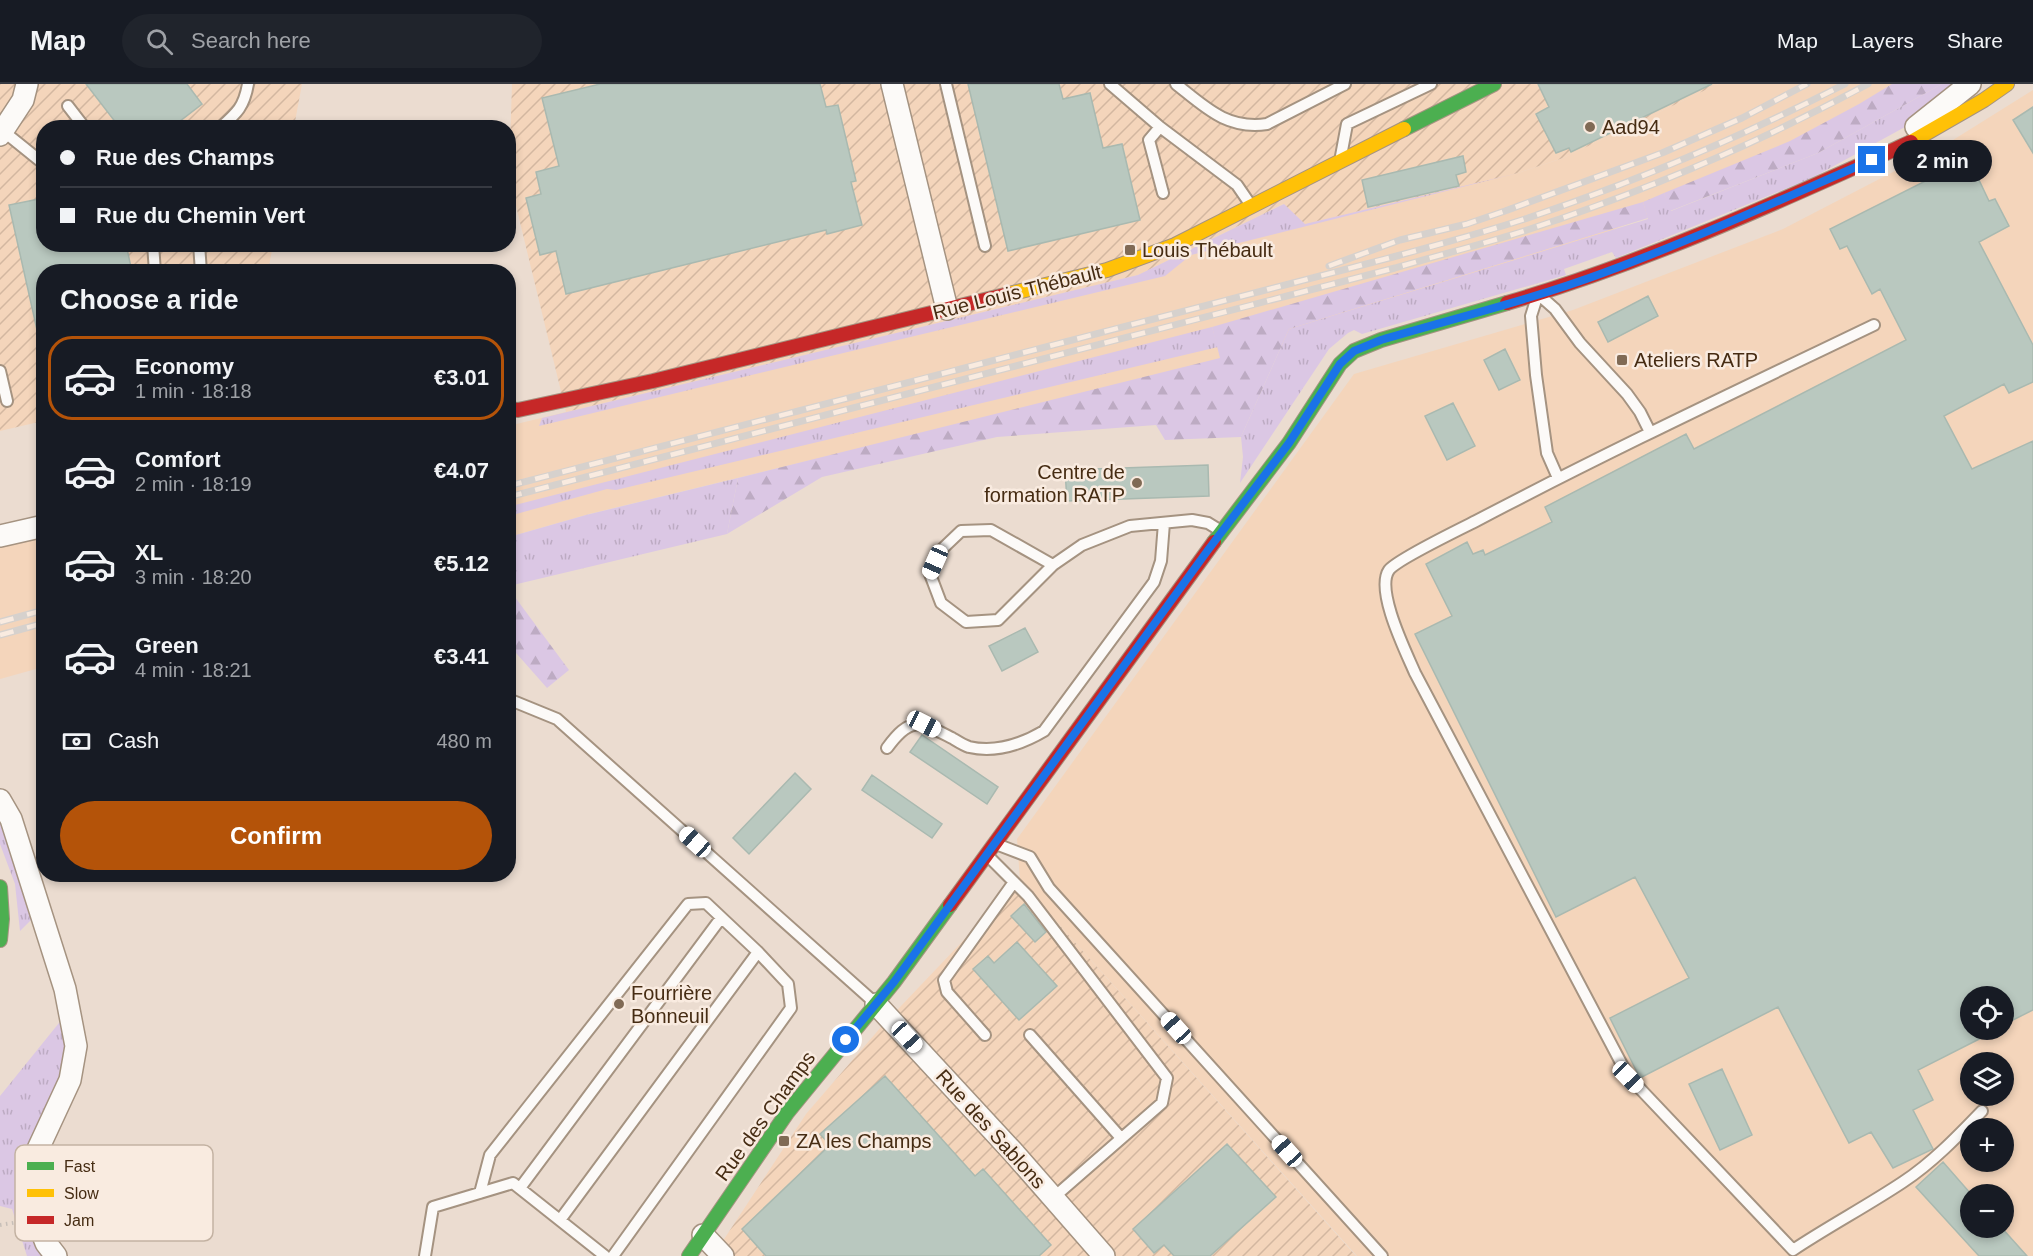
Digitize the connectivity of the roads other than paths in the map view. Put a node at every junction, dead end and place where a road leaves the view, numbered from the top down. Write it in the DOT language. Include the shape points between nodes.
graph roads {
  1 [pos="27,84"];
  2 [pos="248,84"];
  3 [pos="892,84"];
  4 [pos="946,84"];
  5 [pos="1110,84"];
  6 [pos="1176,84"];
  7 [pos="1345,84"];
  8 [pos="1494,84"];
  9 [pos="1970,84"];
  10 [pos="2007,84"];
  11 [pos="1430,95"];
  12 [pos="68,106"];
  13 [pos="79,120"];
  14 [pos="230,120"];
  15 [pos="1160,127"];
  16 [pos="2,133"];
  17 [pos="36,158"];
  18 [pos="1341,162"];
  19 [pos="1830,178"];
  20 [pos="1162,193"];
  21 [pos="1252,206"];
  22 [pos="985,246"];
  23 [pos="1538,294"];
  24 [pos="947,309"];
  25 [pos="1874,325"];
  26 [pos="0,371"];
  27 [pos="7,401"];
  28 [pos="516,410"];
  29 [pos="1650,432"];
  30 [pos="1558,478"];
  31 [pos="1164,523"];
  32 [pos="36,528"];
  33 [pos="1222,531"];
  34 [pos="0,536"];
  35 [pos="1053,565"];
  36 [pos="516,702"];
  37 [pos="887,748"];
  38 [pos="0,800"];
  39 [pos="989,848"];
  40 [pos="1014,882"];
  41 [pos="0,887"];
  42 [pos="721,918"];
  43 [pos="0,940"];
  44 [pos="758,952"];
  45 [pos="876,1004"];
  46 [pos="985,1035"];
  47 [pos="1030,1035"];
  48 [pos="1982,1111"];
  49 [pos="1121,1138"];
  50 [pos="40,1145"];
  51 [pos="520,1188"];
  52 [pos="480,1193"];
  53 [pos="1053,1198"];
  54 [pos="560,1220"];
  55 [pos="703,1235"];
  56 [pos="45,1241"];
  57 [pos="1796,1253"];
  58 [pos="56,1256"];
  59 [pos="425,1256"];
  60 [pos="605,1256"];
  61 [pos="614,1256"];
  62 [pos="689,1256"];
  63 [pos="723,1256"];
  64 [pos="1104,1256"];
  65 [pos="1382,1256"];
  1 -- 16 [label="street" via="23,100"];
  2 -- 14 [label="lane" via="238,113"];
  3 -- 24 [label="street"];
  4 -- 22 [label="lane"];
  5 -- 15 [label="lane"];
  6 -- 7 [label="lane" via="1224,120 1254,126 1267,124"];
  8 -- 11 [label="main road, Rue Louis Thébault"];
  9 -- 19 [label="street" via="1905,135"];
  10 -- 19 [label="main road, Rue des Champs" via="1924,136"];
  11 -- 18 [label="main road, Rue Louis Thébault"];
  11 -- 18 [label="lane" via="1347,124"];
  12 -- 13 [label="lane"];
  15 -- 20 [label="lane" via="1149,140"];
  15 -- 21 [label="lane" via="1237,185"];
  16 -- 17 [label="lane"];
  18 -- 21 [label="main road, Rue Louis Thébault"];
  19 -- 23 [label="main road, Rue des Champs" via="1684,242"];
  21 -- 24 [label="main road, Rue Louis Thébault" via="1174,244 1107,270"];
  23 -- 29 [label="lane" via="1627,394"];
  23 -- 30 [label="lane" via="1531,316 1536,375 1547,453"];
  23 -- 33 [label="main road, Rue des Champs" via="1354,351 1340,364 1289,443"];
  24 -- 28 [label="main road, Rue Louis Thébault" via="653,381"];
  25 -- 29 [label="lane"];
  26 -- 27 [label="lane"];
  29 -- 30 [label="lane"];
  30 -- 57 [label="lane" via="1390,569 1385,579 1389,611 1415,673 1628,1077"];
  31 -- 33 [label="lane" via="1192,520"];
  31 -- 35 [label="lane" via="1130,526 1082,545"];
  31 -- 37 [label="lane" via="1161,561 1154,582 1044,731 1025,742 997,748 968,747 924,724 899,731"];
  32 -- 34 [label="street"];
  33 -- 39 [label="main road, Rue des Champs"];
  35 -- 35 [label="lane" via="998,620 966,622 941,603 930,574 940,550 961,531 991,530"];
  36 -- 45 [label="lane" via="557,719"];
  38 -- 50 [label="street" via="11,819 65,989 76,1046 70,1080"];
  39 -- 40 [label="lane"];
  39 -- 45 [label="main road, Rue des Champs"];
  39 -- 65 [label="lane" via="1030,857 1049,888"];
  40 -- 46 [label="lane" via="944,980 947,992"];
  40 -- 49 [label="lane" via="1167,1078 1162,1103"];
  41 -- 43 [label="main road"];
  42 -- 44 [label="lane"];
  42 -- 51 [label="lane"];
  42 -- 52 [label="lane" via="706,903 688,904 490,1155"];
  44 -- 54 [label="lane"];
  44 -- 61 [label="lane" via="788,984 791,1008"];
  45 -- 53 [label="street, Rue des Sablons"];
  45 -- 55 [label="main road, Rue des Champs" via="787,1113"];
  47 -- 49 [label="lane"];
  48 -- 57 [label="lane" via="1905,1181"];
  49 -- 53 [label="lane"];
  51 -- 52 [label="lane" via="513,1183"];
  51 -- 54 [label="lane"];
  52 -- 59 [label="lane" via="433,1207"];
  53 -- 64 [label="street, Rue des Sablons"];
  54 -- 60 [label="lane"];
  55 -- 62 [label="main road, Rue des Champs"];
  55 -- 63 [label="street"];
  56 -- 58 [label="street"];
}
